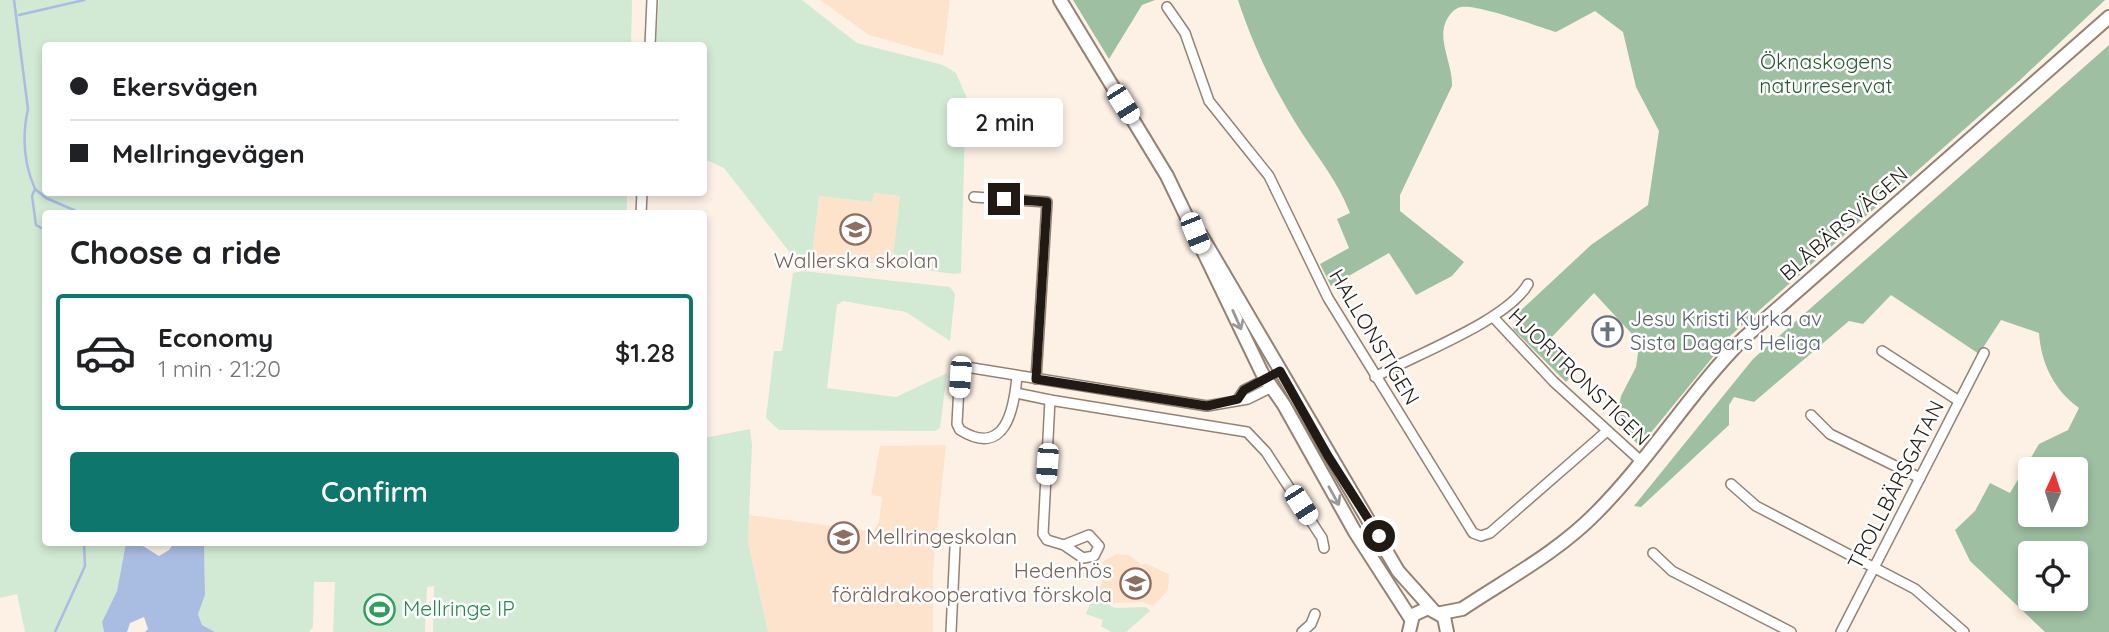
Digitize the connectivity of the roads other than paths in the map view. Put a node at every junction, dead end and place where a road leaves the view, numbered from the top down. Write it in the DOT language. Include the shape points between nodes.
graph roads {
  1 [pos="652,0"];
  2 [pos="1060,0"];
  3 [pos="1167,7"];
  4 [pos="2109,17"];
  5 [pos="650,42"];
  6 [pos="974,197"];
  7 [pos="1187,214"];
  8 [pos="1528,284"];
  9 [pos="1493,317"];
  10 [pos="1882,351"];
  11 [pos="1984,353"];
  12 [pos="1283,375"];
  13 [pos="1017,376"];
  14 [pos="1375,377"];
  15 [pos="1036,379"];
  16 [pos="1269,383"];
  17 [pos="1016,393"];
  18 [pos="1050,400"];
  19 [pos="1959,401"];
  20 [pos="1811,415"];
  21 [pos="1606,431"];
  22 [pos="1642,462"];
  23 [pos="1920,478"];
  24 [pos="1731,484"];
  25 [pos="1064,545"];
  26 [pos="955,547"];
  27 [pos="1324,548"];
  28 [pos="1653,553"];
  29 [pos="1874,567"];
  30 [pos="1462,609"];
  31 [pos="1436,611"];
  32 [pos="1315,614"];
  33 [pos="1408,627"];
  34 [pos="951,632"];
  35 [pos="1302,632"];
  36 [pos="1447,632"];
  37 [pos="1791,632"];
  38 [pos="1841,632"];
  39 [pos="1964,632"];
  1 -- 5 [label="street"];
  2 -- 7 [label="main road"];
  3 -- 14 [label="street, HALLONSTIGEN" via="1185,33 1209,101 1269,177 1328,298"];
  4 -- 22 [label="main road, BLÅBÄRSVÄGEN" via="1744,338"];
  6 -- 15 [label="street" via="1047,202"];
  7 -- 12 [label="main road"];
  7 -- 16 [label="main road, one-way"];
  8 -- 9 [label="street"];
  9 -- 14 [label="street"];
  9 -- 21 [label="street, HJORTRONSTIGEN"];
  10 -- 19 [label="street"];
  11 -- 19 [label="street, TROLLBÄRSGATAN"];
  12 -- 16 [label="main road"];
  12 -- 31 [label="main road" via="1398,571"];
  13 -- 15 [label="street"];
  13 -- 17 [label="street"];
  13 -- 17 [label="street" via="960,366 960,430 982,440 994,436 1011,416"];
  14 -- 21 [label="street, HALLONSTIGEN" via="1473,533 1481,536"];
  15 -- 16 [label="street" via="1207,406 1248,399"];
  16 -- 33 [label="main road, one-way"];
  17 -- 18 [label="street"];
  18 -- 25 [label="street" via="1043,534 1053,544"];
  18 -- 27 [label="street" via="1247,432 1266,452"];
  19 -- 23 [label="street, TROLLBÄRSGATAN"];
  20 -- 23 [label="street" via="1830,434"];
  21 -- 22 [label="street, HJORTRONSTIGEN"];
  22 -- 30 [label="main road, BLÅBÄRSVÄGEN" via="1575,532"];
  23 -- 29 [label="street, TROLLBÄRSGATAN"];
  24 -- 29 [label="street" via="1756,506"];
  26 -- 34 [label="street"];
  28 -- 37 [label="street" via="1672,571"];
  29 -- 38 [label="street, TROLLBÄRSGATAN"];
  29 -- 39 [label="street" via="1914,589"];
  30 -- 31 [label="main road, BLÅBÄRSVÄGEN"];
  30 -- 36 [label="main road, BLÅBÄRSVÄGEN"];
  31 -- 33 [label="main road, BLÅBÄRSVÄGEN" via="1418,611"];
  31 -- 36 [label="main road" via="1446,622"];
  32 -- 35 [label="street"];
}
